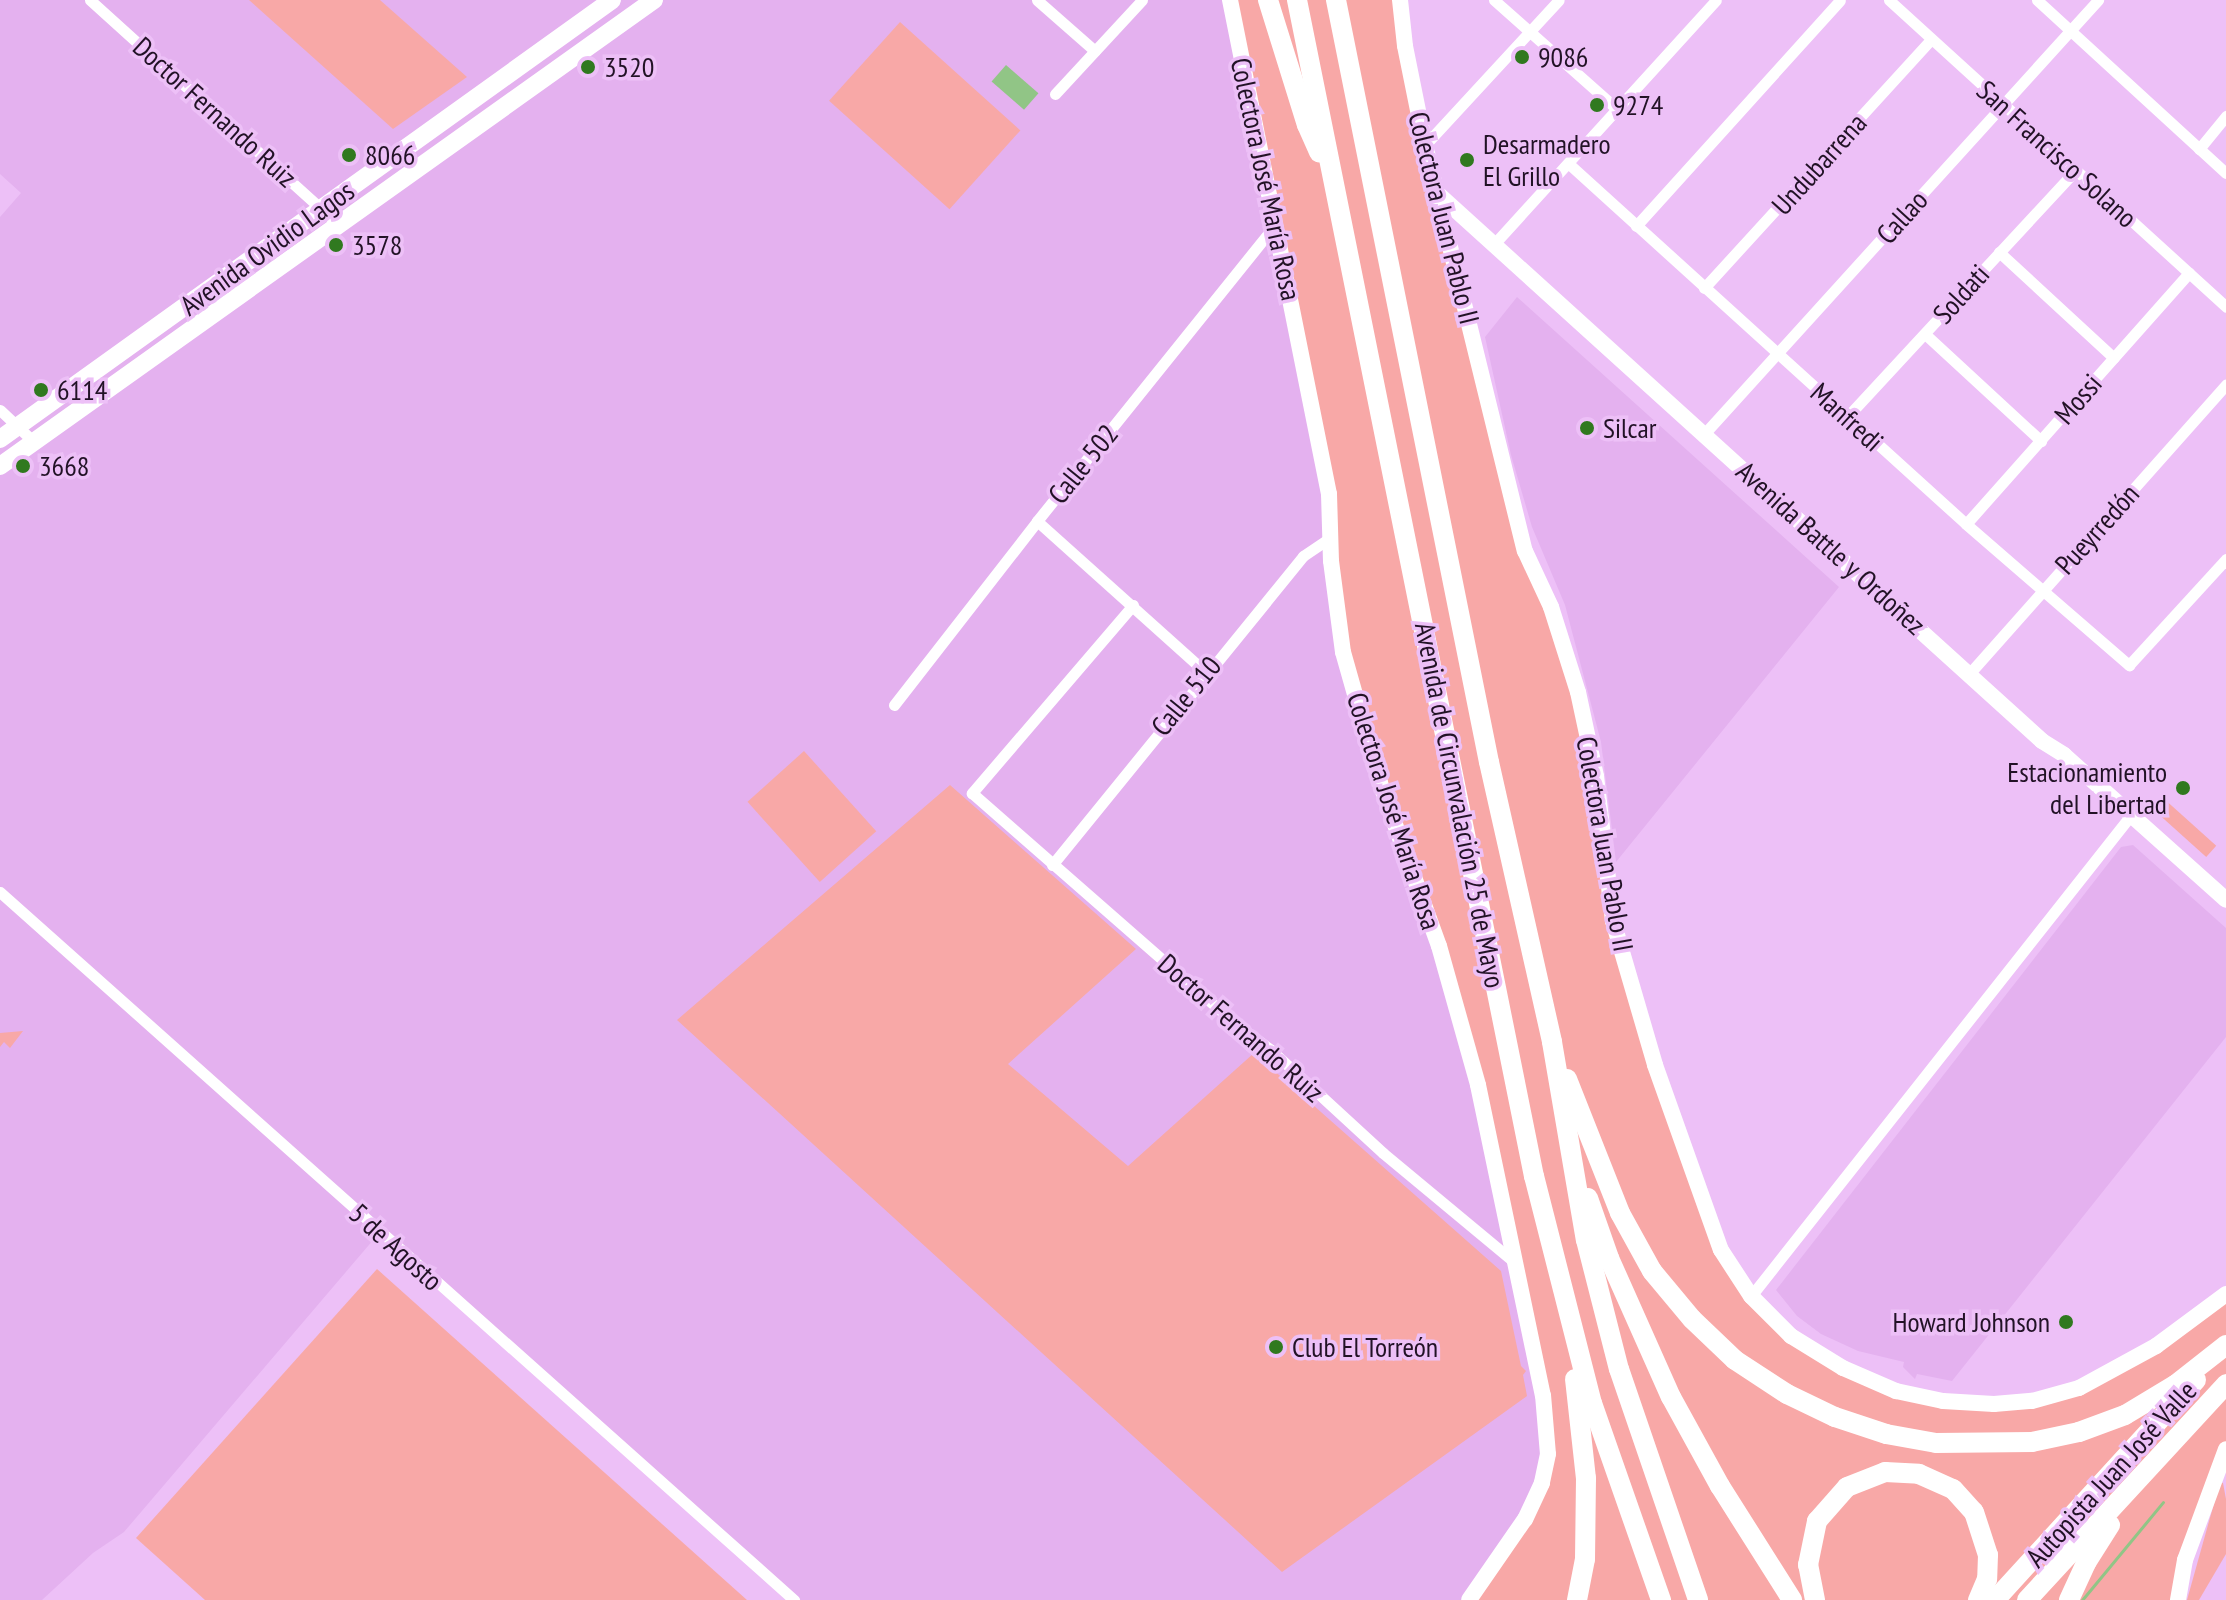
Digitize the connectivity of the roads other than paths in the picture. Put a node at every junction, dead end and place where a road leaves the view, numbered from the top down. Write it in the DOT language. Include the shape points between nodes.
graph roads {
  1 [pos="90,0"];
  2 [pos="612,0"];
  3 [pos="654,0"];
  4 [pos="1037,0"];
  5 [pos="1142,0"];
  6 [pos="1230,0"];
  7 [pos="1268,0"];
  8 [pos="1297,0"];
  9 [pos="1336,0"];
  10 [pos="1345,0"];
  11 [pos="1400,0"];
  12 [pos="1494,0"];
  13 [pos="1559,0"];
  14 [pos="1716,0"];
  15 [pos="1840,0"];
  16 [pos="1889,0"];
  17 [pos="2037,0"];
  18 [pos="2098,0"];
  19 [pos="2072,30"];
  20 [pos="1530,32"];
  21 [pos="1931,39"];
  22 [pos="1095,51"];
  23 [pos="1352,84"];
  24 [pos="1055,94"];
  25 [pos="2004,104"];
  26 [pos="1618,110"];
  27 [pos="2226,116"];
  28 [pos="1425,145"];
  29 [pos="2199,149"];
  30 [pos="1569,164"];
  31 [pos="2075,171"];
  32 [pos="2226,173"];
  33 [pos="1333,184"];
  34 [pos="1438,194"];
  35 [pos="322,208"];
  36 [pos="339,225"];
  37 [pos="1275,225"];
  38 [pos="1636,226"];
  39 [pos="1495,243"];
  40 [pos="1999,252"];
  41 [pos="2189,273"];
  42 [pos="1704,288"];
  43 [pos="2226,307"];
  44 [pos="1925,334"];
  45 [pos="1778,354"];
  46 [pos="2114,358"];
  47 [pos="2226,385"];
  48 [pos="0,410"];
  49 [pos="1847,417"];
  50 [pos="18,426"];
  51 [pos="1705,433"];
  52 [pos="0,439"];
  53 [pos="2041,441"];
  54 [pos="34,442"];
  55 [pos="0,466"];
  56 [pos="1037,521"];
  57 [pos="1966,524"];
  58 [pos="1331,537"];
  59 [pos="2226,559"];
  60 [pos="2042,590"];
  61 [pos="1133,605"];
  62 [pos="1205,672"];
  63 [pos="1969,674"];
  64 [pos="894,705"];
  65 [pos="2131,815"];
  66 [pos="1052,865"];
  67 [pos="0,892"];
  68 [pos="2226,900"];
  69 [pos="1552,1042"];
  70 [pos="1575,1162"];
  71 [pos="1513,1261"];
  72 [pos="2226,1294"];
  73 [pos="1751,1296"];
  74 [pos="1567,1315"];
  75 [pos="2226,1346"];
  76 [pos="2226,1384"];
  77 [pos="2226,1449"];
  78 [pos="2160,1457"];
  79 [pos="794,1600"];
  80 [pos="1469,1600"];
  81 [pos="1577,1600"];
  82 [pos="1661,1600"];
  83 [pos="1698,1600"];
  84 [pos="1792,1600"];
  85 [pos="1815,1600"];
  86 [pos="1978,1600"];
  87 [pos="1995,1600"];
  88 [pos="2027,1600"];
  89 [pos="2069,1600"];
  90 [pos="2178,1600"];
  1 -- 35 [label="street, Doctor Fernando Ruiz"];
  2 -- 35 [label="main road, Avenida Ovidio Lagos"];
  3 -- 36 [label="main road, Avenida Ovidio Lagos"];
  4 -- 22 [label="street"];
  5 -- 22 [label="street"];
  6 -- 37 [label="main road, Colectora José María Rosa"];
  7 -- 33 [label="highway" via="1307,125"];
  8 -- 33 [label="highway, Avenida de Circunvalación 25 de Mayo"];
  9 -- 23 [label="highway, Avenida de Circunvalación 25 de Mayo"];
  10 -- 23 [label="highway"];
  11 -- 28 [label="main road, Colectora Juan Pablo II"];
  12 -- 20 [label="street"];
  13 -- 20 [label="street"];
  14 -- 26 [label="street"];
  15 -- 38 [label="street"];
  16 -- 21 [label="street, San Francisco Solano"];
  17 -- 19 [label="street"];
  18 -- 19 [label="street, Callao"];
  19 -- 25 [label="street, Callao"];
  19 -- 29 [label="street"];
  20 -- 26 [label="street"];
  20 -- 28 [label="street"];
  21 -- 25 [label="street, San Francisco Solano"];
  21 -- 42 [label="street, Undubarrena"];
  22 -- 24 [label="street"];
  23 -- 69 [label="highway, Avenida de Circunvalación 25 de Mayo" via="1489,762"];
  25 -- 31 [label="street, San Francisco Solano"];
  25 -- 45 [label="street, Callao"];
  26 -- 30 [label="street"];
  27 -- 29 [label="street"];
  28 -- 34 [label="main road, Colectora Juan Pablo II"];
  29 -- 32 [label="street"];
  30 -- 38 [label="street, Manfredi"];
  30 -- 39 [label="street"];
  31 -- 40 [label="street, Soldati"];
  31 -- 41 [label="street, San Francisco Solano"];
  33 -- 74 [label="highway, Avenida de Circunvalación 25 de Mayo" via="1534,1176"];
  34 -- 39 [label="main road, Avenida Battle y Ordoñez"];
  34 -- 73 [label="main road, Colectora Juan Pablo II" via="1525,551 1551,607 1578,692 1596,776 1613,921 1655,1065 1721,1250"];
  35 -- 36 [label="street, Doctor Fernando Ruiz"];
  35 -- 50 [label="main road, Avenida Ovidio Lagos"];
  36 -- 54 [label="main road, Avenida Ovidio Lagos"];
  37 -- 56 [label="street, Calle 502"];
  37 -- 58 [label="main road, Colectora José María Rosa" via="1329,494"];
  38 -- 42 [label="street, Manfredi"];
  39 -- 51 [label="main road, Avenida Battle y Ordoñez"];
  40 -- 44 [label="street, Soldati"];
  40 -- 46 [label="street"];
  41 -- 43 [label="street, San Francisco Solano"];
  41 -- 46 [label="street, Mossi"];
  42 -- 45 [label="street, Manfredi"];
  44 -- 49 [label="street, Soldati"];
  44 -- 53 [label="street"];
  45 -- 49 [label="street, Manfredi"];
  45 -- 51 [label="street, Callao"];
  46 -- 53 [label="street, Mossi"];
  47 -- 60 [label="street, Pueyrredón"];
  48 -- 50 [label="street"];
  49 -- 57 [label="street, Manfredi"];
  50 -- 52 [label="main road, Avenida Ovidio Lagos"];
  50 -- 54 [label="street"];
  51 -- 63 [label="main road, Avenida Battle y Ordoñez"];
  53 -- 57 [label="street, Mossi"];
  54 -- 55 [label="main road, Avenida Ovidio Lagos"];
  56 -- 61 [label="street"];
  56 -- 64 [label="street, Calle 502"];
  57 -- 60 [label="street, Manfredi"];
  58 -- 62 [label="street, Calle 510" via="1303,556"];
  58 -- 71 [label="main road, Colectora José María Rosa" via="1343,652 1380,783 1439,946 1478,1085"];
  59 -- 60 [label="street, Manfredi" via="2129,665"];
  60 -- 63 [label="street, Pueyrredón"];
  61 -- 62 [label="street"];
  61 -- 66 [label="street, Doctor Fernando Ruiz" via="972,793"];
  62 -- 66 [label="street, Calle 510"];
  63 -- 65 [label="main road, Avenida Battle y Ordoñez"];
  65 -- 68 [label="main road, Avenida Battle y Ordoñez"];
  65 -- 73 [label="street"];
  66 -- 71 [label="street, Doctor Fernando Ruiz"];
  67 -- 79 [label="street, 5 de Agosto"];
  69 -- 70 [label="highway, Avenida de Circunvalación 25 de Mayo"];
  69 -- 75 [label="highway" via="1620,1213 1652,1271 1735,1360 1835,1417 1936,1443 2032,1442 2125,1415"];
  70 -- 83 [label="highway, Avenida de Circunvalación 25 de Mayo" via="1586,1240 1619,1369"];
  70 -- 84 [label="highway" via="1609,1258 1671,1397"];
  71 -- 80 [label="main road, Colectora José María Rosa" via="1543,1395 1548,1454 1542,1483 1525,1519"];
  72 -- 73 [label="main road, Colectora Juan Pablo II" via="2156,1346 2079,1388 2032,1401 1994,1404 1896,1391 1843,1368 1791,1336"];
  74 -- 81 [label="highway" via="1586,1478 1585,1559"];
  74 -- 82 [label="highway, Avenida de Circunvalación 25 de Mayo" via="1617,1483"];
  75 -- 87 [label="highway, Autopista Juan José Valle"];
  76 -- 78 [label="highway, Autopista Juan José Valle"];
  77 -- 90 [label="main road" via="2185,1560"];
  78 -- 88 [label="highway, Autopista Juan José Valle"];
  78 -- 89 [label="highway" via="2105,1531"];
  85 -- 86 [label="highway" via="1808,1565 1817,1521 1847,1487 1885,1472 1919,1474 1953,1489 1974,1512 1988,1555 1987,1579"];
}
